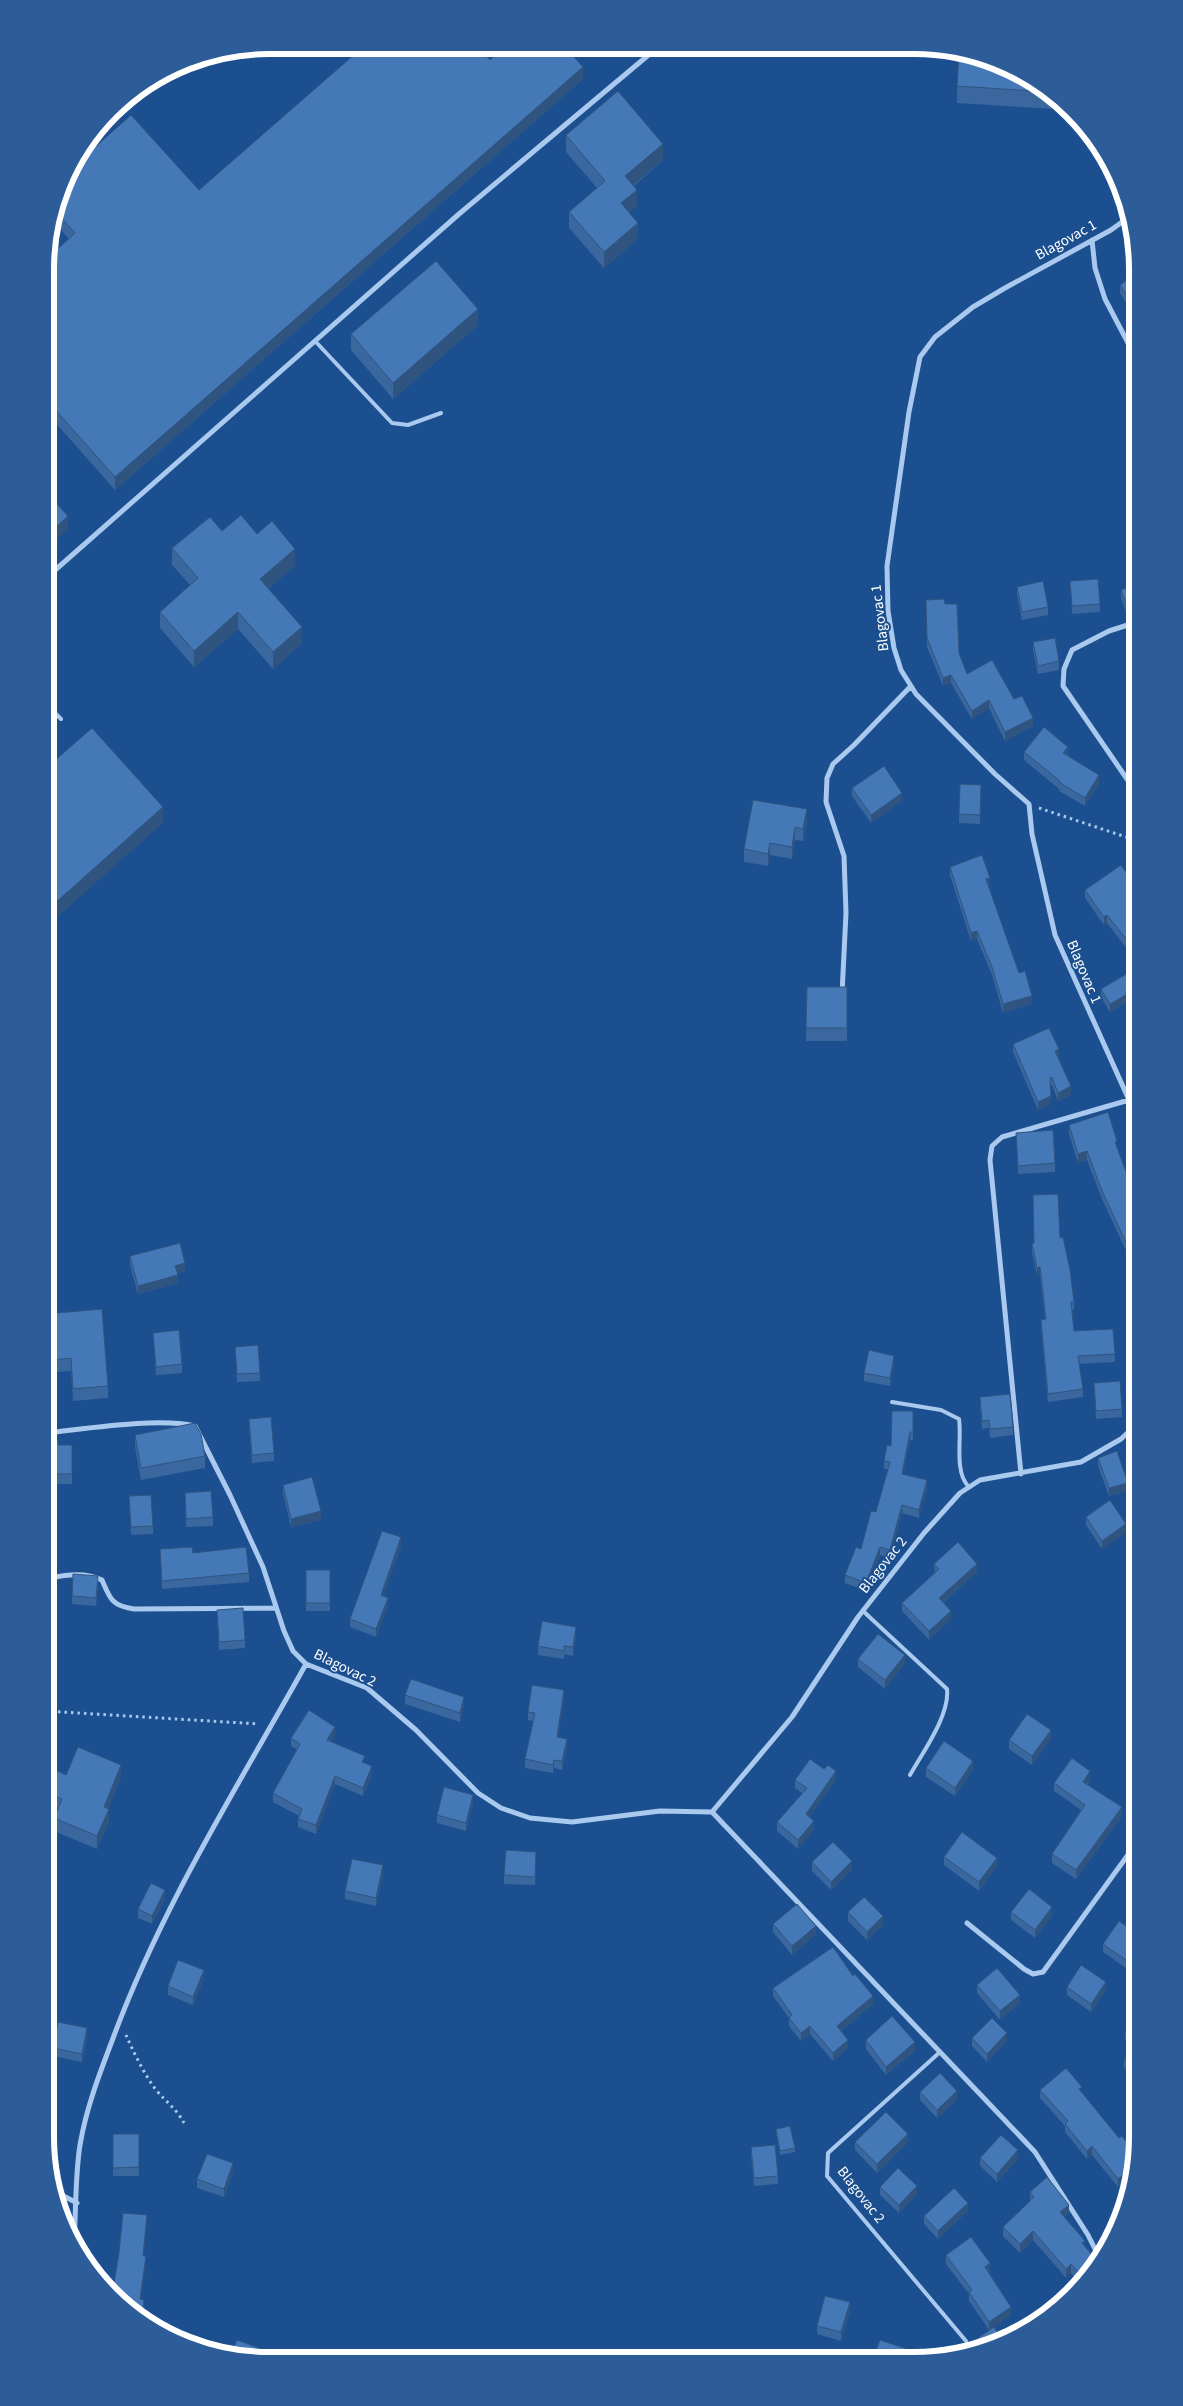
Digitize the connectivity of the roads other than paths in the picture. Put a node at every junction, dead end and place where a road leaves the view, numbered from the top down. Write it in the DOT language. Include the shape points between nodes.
graph roads {
  1 [pos="650,54"];
  2 [pos="147,91"];
  3 [pos="112,122"];
  4 [pos="1124,221"];
  5 [pos="1092,240"];
  6 [pos="315,341"];
  7 [pos="1129,345"];
  8 [pos="441,413"];
  9 [pos="54,571"];
  10 [pos="1129,624"];
  11 [pos="911,686"];
  12 [pos="54,712"];
  13 [pos="61,719"];
  14 [pos="1129,782"];
  15 [pos="842,994"];
  16 [pos="1129,1100"];
  17 [pos="892,1402"];
  18 [pos="1129,1431"];
  19 [pos="54,1432"];
  20 [pos="1021,1474"];
  21 [pos="968,1486"];
  22 [pos="54,1578"];
  23 [pos="276,1608"];
  24 [pos="863,1611"];
  25 [pos="306,1664"];
  26 [pos="910,1775"];
  27 [pos="712,1812"];
  28 [pos="1129,1853"];
  29 [pos="967,1923"];
  30 [pos="940,2052"];
  31 [pos="61,2194"];
  32 [pos="77,2202"];
  33 [pos="75,2230"];
  34 [pos="1096,2252"];
  35 [pos="966,2341"];
  1 -- 6 [label="street" via="458,214"];
  2 -- 3 [label="lane"];
  4 -- 5 [label="street, Blagovac 1"];
  5 -- 7 [label="street" via="1095,268 1105,299"];
  5 -- 11 [label="street, Blagovac 1" via="973,308 935,337 920,357 887,566 888,611 894,648 901,670"];
  6 -- 8 [label="lane" via="392,422 408,425"];
  6 -- 9 [label="street"];
  10 -- 14 [label="street" via="1072,650 1064,669 1063,686"];
  11 -- 15 [label="street" via="833,764 827,778 826,802 844,856 846,913"];
  11 -- 16 [label="street, Blagovac 1" via="995,774 1029,804 1032,834 1055,935"];
  12 -- 13 [label="lane"];
  16 -- 20 [label="street" via="1002,1137 992,1146 990,1160"];
  17 -- 21 [label="lane" via="941,1410 959,1419 963,1480"];
  18 -- 20 [label="street, Blagovac 2" via="1081,1462"];
  19 -- 23 [label="street, Blagovac 2" via="152,1424 194,1426 263,1567"];
  20 -- 21 [label="street, Blagovac 2" via="980,1480"];
  21 -- 24 [label="street, Blagovac 2" via="924,1533"];
  22 -- 23 [label="street" via="93,1576 102,1580 116,1605 134,1609"];
  23 -- 25 [label="street, Blagovac 2" via="293,1651"];
  24 -- 26 [label="lane" via="947,1689 948,1700 940,1720"];
  24 -- 27 [label="street, Blagovac 2" via="792,1717"];
  25 -- 27 [label="street, Blagovac 2" via="367,1688 416,1730 478,1793 501,1808 530,1818 572,1822 660,1811"];
  25 -- 32 [label="street" via="234,1787 155,1936 119,2020 94,2091 80,2146"];
  27 -- 30 [label="street"];
  28 -- 29 [label="street" via="1042,1972 1033,1974 1024,1969"];
  30 -- 34 [label="street" via="1035,2152"];
  30 -- 35 [label="lane, Blagovac 2" via="828,2153 827,2176"];
  31 -- 32 [label="street"];
  32 -- 33 [label="street"];
}
